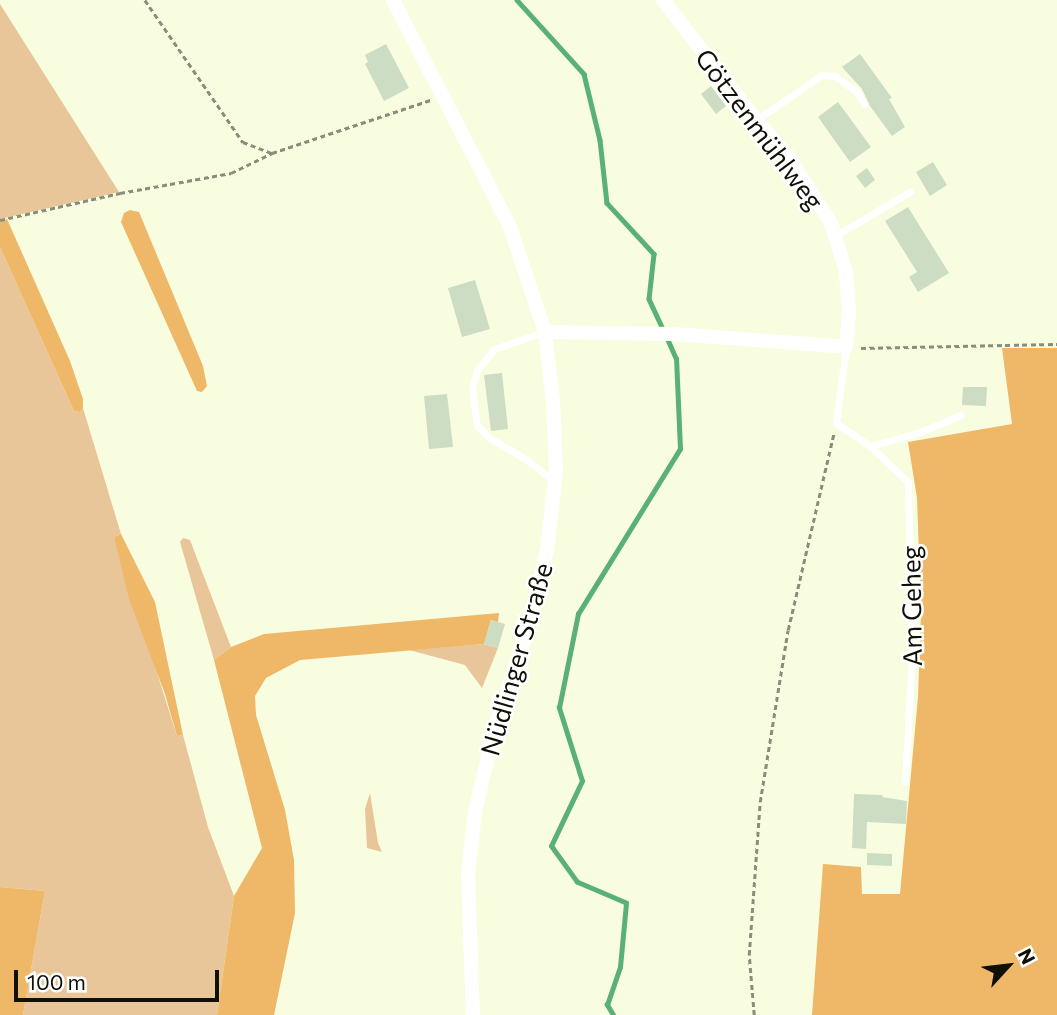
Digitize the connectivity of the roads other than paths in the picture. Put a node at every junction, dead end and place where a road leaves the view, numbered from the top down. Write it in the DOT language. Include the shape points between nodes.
graph roads {
  1 [pos="393,0"];
  2 [pos="663,0"];
  3 [pos="864,104"];
  4 [pos="756,120"];
  5 [pos="911,191"];
  6 [pos="835,236"];
  7 [pos="545,332"];
  8 [pos="846,347"];
  9 [pos="961,415"];
  10 [pos="870,446"];
  11 [pos="555,482"];
  12 [pos="905,782"];
  13 [pos="472,1015"];
  1 -- 7 [label="street, Nüdlinger Straße" via="510,227"];
  2 -- 4 [label="street, Götzenmühlweg"];
  3 -- 4 [label="lane" via="857,92 835,76 822,75"];
  4 -- 6 [label="street, Götzenmühlweg" via="808,185"];
  5 -- 6 [label="lane"];
  6 -- 8 [label="street, Götzenmühlweg" via="846,272"];
  7 -- 8 [label="street" via="675,334"];
  7 -- 11 [label="street, Nüdlinger Straße"];
  7 -- 11 [label="lane" via="494,349 477,370 472,387 477,425"];
  8 -- 10 [label="lane, Am Geheg" via="836,423"];
  9 -- 10 [label="lane"];
  10 -- 12 [label="lane, Am Geheg" via="908,482 912,653"];
  11 -- 13 [label="street, Nüdlinger Straße" via="547,550 527,632 495,726 475,813 468,875"];
}
